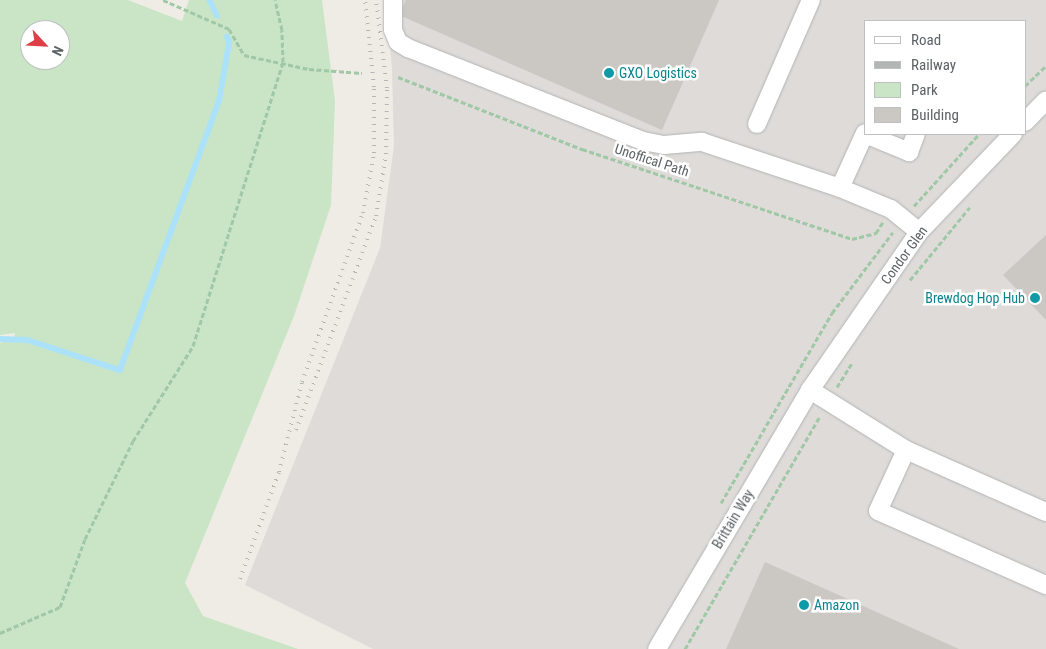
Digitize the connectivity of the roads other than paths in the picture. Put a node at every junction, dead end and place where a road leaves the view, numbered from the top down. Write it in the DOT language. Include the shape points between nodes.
graph roads {
  1 [pos="393,0"];
  2 [pos="811,0"];
  3 [pos="1046,100"];
  4 [pos="1026,121"];
  5 [pos="757,124"];
  6 [pos="865,135"];
  7 [pos="867,135"];
  8 [pos="916,135"];
  9 [pos="1012,135"];
  10 [pos="840,188"];
  11 [pos="919,232"];
  12 [pos="810,390"];
  13 [pos="906,450"];
  14 [pos="1043,505"];
  15 [pos="1046,585"];
  16 [pos="657,649"];
  1 -- 10 [label="street" via="393,30 398,42 408,48 643,141 664,145 702,142"];
  2 -- 5 [label="street"];
  3 -- 4 [label="street"];
  6 -- 10 [label="street"];
  7 -- 8 [label="street" via="909,152"];
  9 -- 11 [label="street, Condor Glen"];
  10 -- 11 [label="street" via="891,209"];
  11 -- 12 [label="street, Condor Glen"];
  12 -- 13 [label="street"];
  12 -- 16 [label="street, Brittain Way"];
  13 -- 14 [label="street"];
  13 -- 15 [label="street" via="878,511"];
}
